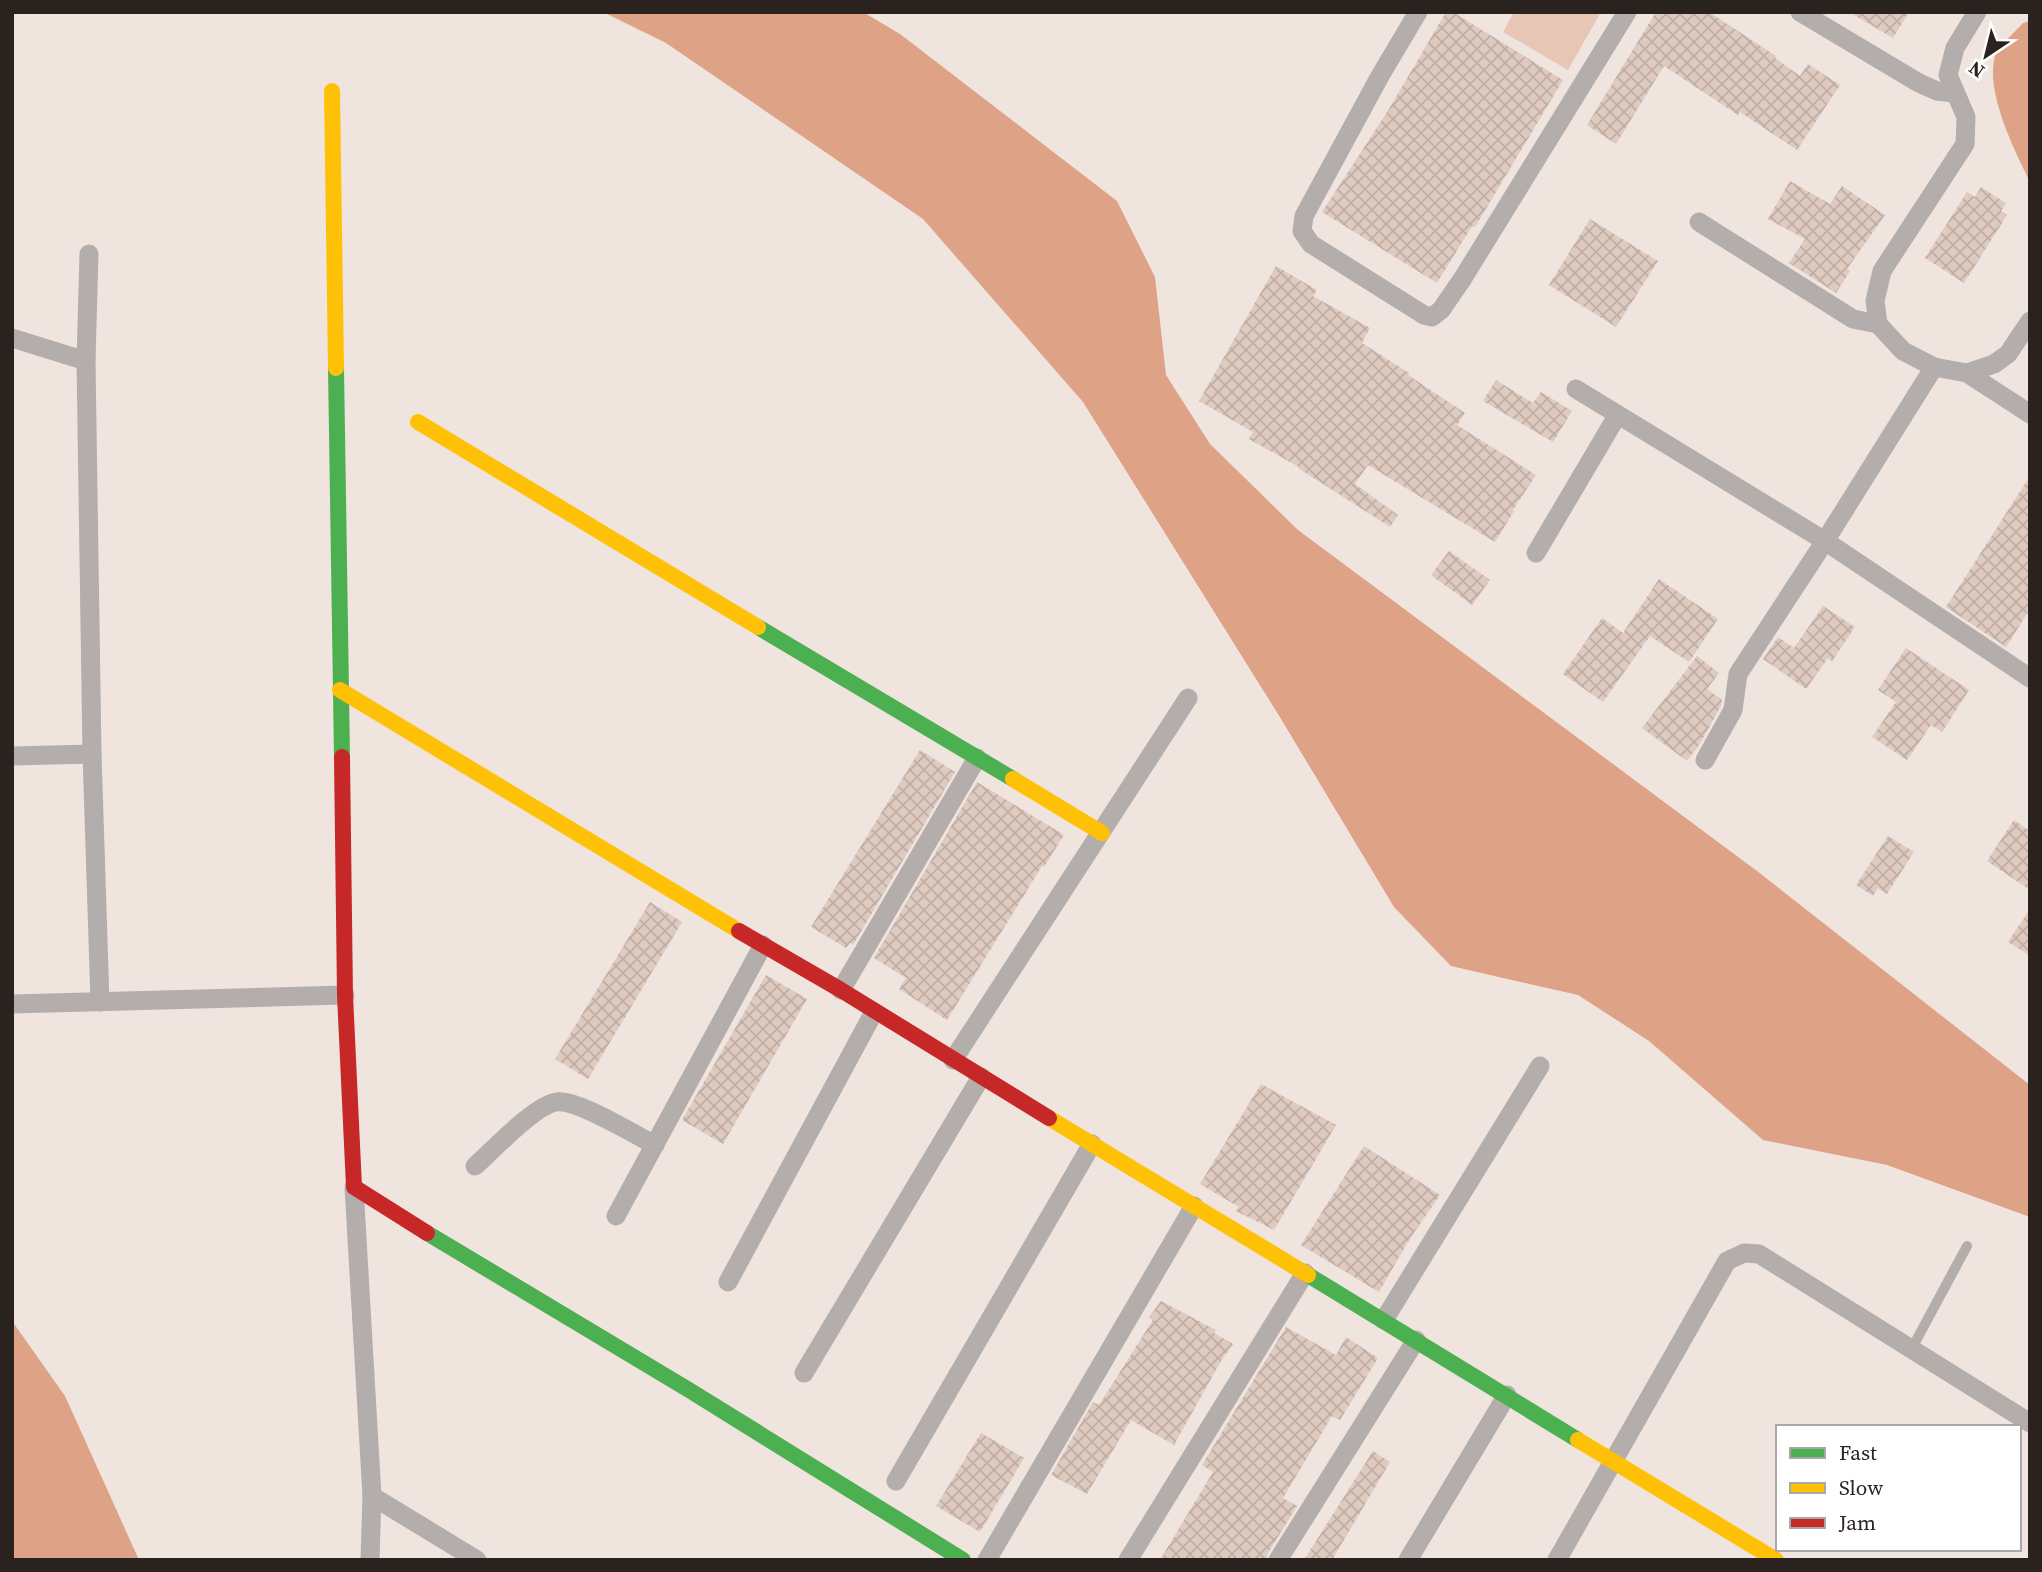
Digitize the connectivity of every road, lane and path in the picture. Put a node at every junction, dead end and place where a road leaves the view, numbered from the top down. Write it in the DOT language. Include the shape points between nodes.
graph roads {
  1 [pos="1418,12"];
  2 [pos="1627,12"];
  3 [pos="1800,12"];
  4 [pos="1977,12"];
  5 [pos="332,91"];
  6 [pos="1954,93"];
  7 [pos="1699,222"];
  8 [pos="89,254"];
  9 [pos="2030,321"];
  10 [pos="1878,324"];
  11 [pos="12,338"];
  12 [pos="86,361"];
  13 [pos="1934,367"];
  14 [pos="1967,373"];
  15 [pos="1576,390"];
  16 [pos="2030,414"];
  17 [pos="1617,416"];
  18 [pos="418,422"];
  19 [pos="1825,541"];
  20 [pos="1536,553"];
  21 [pos="2030,678"];
  22 [pos="340,690"];
  23 [pos="1188,698"];
  24 [pos="92,754"];
  25 [pos="12,756"];
  26 [pos="977,758"];
  27 [pos="1706,760"];
  28 [pos="1102,833"];
  29 [pos="763,945"];
  30 [pos="841,990"];
  31 [pos="345,995"];
  32 [pos="100,1002"];
  33 [pos="12,1004"];
  34 [pos="874,1012"];
  35 [pos="953,1060"];
  36 [pos="1540,1066"];
  37 [pos="981,1077"];
  38 [pos="1092,1144"];
  39 [pos="655,1145"];
  40 [pos="475,1166"];
  41 [pos="354,1187"];
  42 [pos="1194,1206"];
  43 [pos="616,1216"];
  44 [pos="1966,1246"];
  45 [pos="1305,1273"];
  46 [pos="728,1282"];
  47 [pos="1384,1320"];
  48 [pos="1416,1340"];
  49 [pos="1911,1350"];
  50 [pos="804,1373"];
  51 [pos="1507,1395"];
  52 [pos="2030,1423"];
  53 [pos="1613,1460"];
  54 [pos="896,1481"];
  55 [pos="372,1496"];
  56 [pos="370,1560"];
  57 [pos="477,1560"];
  58 [pos="963,1560"];
  59 [pos="987,1560"];
  60 [pos="1128,1560"];
  61 [pos="1278,1560"];
  62 [pos="1408,1560"];
  63 [pos="1557,1560"];
  64 [pos="1776,1560"];
  1 -- 2 [label="street" via="1304,216 1302,231 1311,244 1432,317 1456,289"];
  3 -- 6 [label="street" via="1919,83"];
  4 -- 6 [label="street" via="1955,48 1948,75"];
  5 -- 22 [label="street"];
  6 -- 10 [label="street" via="1966,117 1965,144 1882,271 1875,301"];
  7 -- 10 [label="street" via="1853,319"];
  8 -- 12 [label="street"];
  9 -- 14 [label="street" via="2008,354 1994,365"];
  10 -- 13 [label="street" via="1903,351"];
  11 -- 12 [label="street"];
  12 -- 24 [label="street"];
  13 -- 14 [label="street"];
  13 -- 19 [label="street"];
  14 -- 16 [label="street"];
  15 -- 17 [label="street"];
  17 -- 19 [label="street"];
  17 -- 20 [label="street"];
  18 -- 26 [label="street"];
  19 -- 21 [label="street"];
  19 -- 27 [label="street" via="1738,674 1733,710"];
  22 -- 29 [label="street"];
  22 -- 31 [label="street"];
  23 -- 28 [label="street"];
  24 -- 25 [label="street"];
  24 -- 32 [label="street"];
  26 -- 28 [label="street"];
  26 -- 30 [label="street"];
  28 -- 35 [label="street"];
  29 -- 30 [label="street"];
  29 -- 39 [label="street"];
  30 -- 34 [label="street"];
  31 -- 32 [label="street"];
  31 -- 41 [label="street"];
  32 -- 33 [label="street"];
  34 -- 35 [label="street"];
  34 -- 46 [label="street"];
  35 -- 37 [label="street"];
  36 -- 47 [label="street"];
  37 -- 38 [label="street"];
  37 -- 50 [label="street"];
  38 -- 42 [label="street"];
  38 -- 54 [label="street"];
  39 -- 40 [label="street" via="576,1104 557,1101 539,1109"];
  39 -- 43 [label="street"];
  41 -- 55 [label="street"];
  41 -- 58 [label="street"];
  42 -- 45 [label="street"];
  42 -- 59 [label="street"];
  44 -- 49 [label="lane"];
  45 -- 47 [label="street"];
  45 -- 60 [label="street"];
  47 -- 48 [label="street"];
  48 -- 51 [label="street"];
  48 -- 61 [label="street"];
  49 -- 52 [label="street"];
  49 -- 53 [label="street" via="1759,1254 1744,1253 1727,1261"];
  51 -- 53 [label="street"];
  51 -- 62 [label="street"];
  53 -- 63 [label="street"];
  53 -- 64 [label="street"];
  55 -- 56 [label="street"];
  55 -- 57 [label="street"];
}
